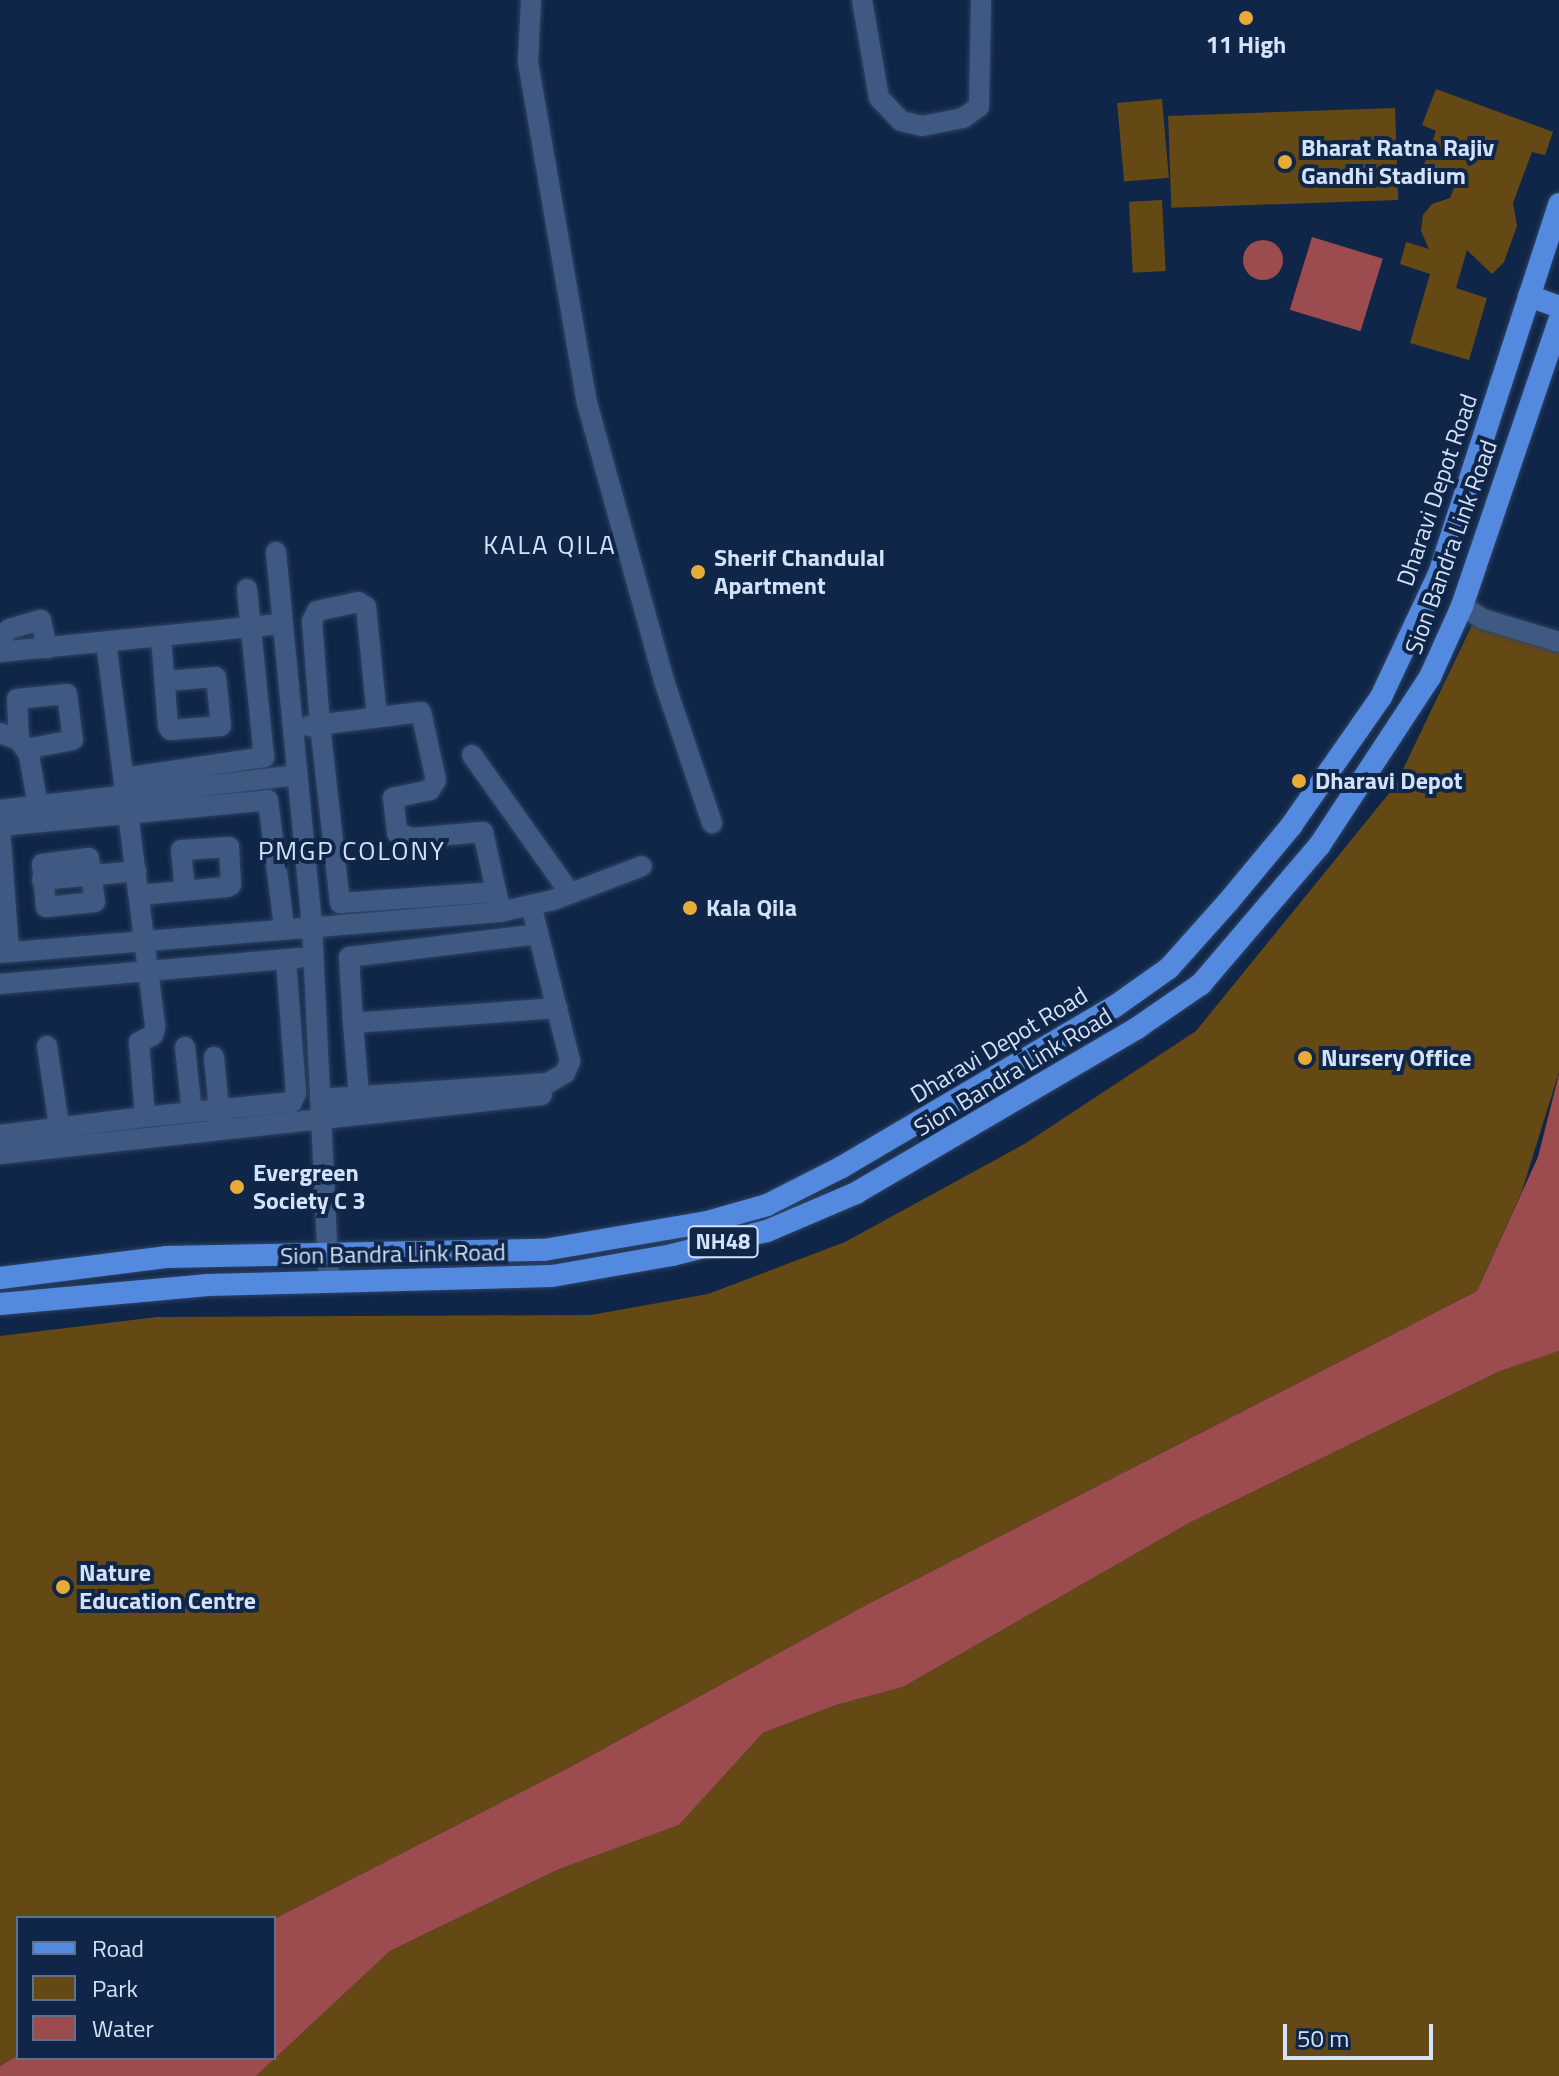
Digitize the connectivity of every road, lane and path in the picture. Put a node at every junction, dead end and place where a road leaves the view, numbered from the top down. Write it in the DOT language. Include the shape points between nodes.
graph roads {
  1 [pos="531,0"];
  2 [pos="862,0"];
  3 [pos="981,0"];
  4 [pos="1558,210"];
  5 [pos="1529,296"];
  6 [pos="1559,307"];
  7 [pos="1559,321"];
  8 [pos="276,552"];
  9 [pos="247,589"];
  10 [pos="1462,606"];
  11 [pos="283,624"];
  12 [pos="251,627"];
  13 [pos="161,637"];
  14 [pos="0,639"];
  15 [pos="106,642"];
  16 [pos="1559,642"];
  17 [pos="47,648"];
  18 [pos="0,652"];
  19 [pos="165,681"];
  20 [pos="377,717"];
  21 [pos="320,725"];
  22 [pos="293,730"];
  23 [pos="15,741"];
  24 [pos="472,755"];
  25 [pos="297,775"];
  26 [pos="237,783"];
  27 [pos="127,795"];
  28 [pos="38,806"];
  29 [pos="92,808"];
  30 [pos="0,810"];
  31 [pos="712,823"];
  32 [pos="0,827"];
  33 [pos="642,866"];
  34 [pos="137,871"];
  35 [pos="94,875"];
  36 [pos="185,891"];
  37 [pos="570,893"];
  38 [pos="140,895"];
  39 [pos="499,902"];
  40 [pos="531,905"];
  41 [pos="312,925"];
  42 [pos="284,927"];
  43 [pos="538,934"];
  44 [pos="146,940"];
  45 [pos="5,953"];
  46 [pos="313,957"];
  47 [pos="286,960"];
  48 [pos="149,971"];
  49 [pos="0,984"];
  50 [pos="557,1008"];
  51 [pos="353,1023"];
  52 [pos="47,1046"];
  53 [pos="185,1047"];
  54 [pos="214,1057"];
  55 [pos="542,1095"];
  56 [pos="359,1096"];
  57 [pos="320,1099"];
  58 [pos="192,1112"];
  59 [pos="145,1117"];
  60 [pos="220,1119"];
  61 [pos="321,1120"];
  62 [pos="0,1135"];
  63 [pos="60,1138"];
  64 [pos="0,1154"];
  65 [pos="329,1251"];
  66 [pos="0,1278"];
  67 [pos="329,1281"];
  68 [pos="0,1304"];
  1 -- 31 [label="street" via="528,62 587,403 665,684"];
  2 -- 3 [label="street" via="879,98 901,121 922,126 963,118 979,107"];
  4 -- 5 [label="main road, Dharavi Depot Road"];
  5 -- 6 [label="main road"];
  5 -- 65 [label="main road, Dharavi Depot Road" via="1439,574 1381,697 1291,826 1169,968 1046,1051 767,1205 662,1233 544,1250"];
  7 -- 10 [label="main road, Sion Bandra Link Road"];
  8 -- 11 [label="street"];
  9 -- 12 [label="street"];
  10 -- 16 [label="street" via="1483,619"];
  10 -- 67 [label="main road, Sion Bandra Link Road / NH48" via="1430,677 1319,846 1201,984 991,1117 809,1216 672,1255 552,1276"];
  11 -- 12 [label="street"];
  11 -- 22 [label="street"];
  12 -- 13 [label="street"];
  12 -- 26 [label="street" via="264,754"];
  13 -- 15 [label="street"];
  13 -- 19 [label="street"];
  14 -- 17 [label="street" via="9,629 41,620"];
  15 -- 17 [label="street"];
  15 -- 27 [label="street"];
  17 -- 18 [label="street"];
  20 -- 21 [label="street"];
  20 -- 21 [label="street" via="366,607 358,602 320,609 313,616"];
  20 -- 39 [label="street" via="421,712 428,733 435,785 393,798 397,833 412,838 483,832"];
  21 -- 22 [label="street"];
  21 -- 39 [label="street" via="340,903"];
  22 -- 25 [label="street"];
  23 -- 28 [label="street"];
  24 -- 37 [label="street"];
  25 -- 26 [label="street"];
  25 -- 41 [label="street"];
  26 -- 27 [label="street"];
  26 -- 42 [label="street" via="272,805"];
  27 -- 29 [label="street"];
  27 -- 34 [label="street"];
  28 -- 29 [label="street"];
  28 -- 30 [label="street"];
  29 -- 32 [label="street"];
  32 -- 45 [label="street"];
  33 -- 37 [label="street"];
  34 -- 35 [label="street"];
  34 -- 38 [label="street"];
  35 -- 35 [label="street" via="42,880 44,905 50,909 93,904"];
  36 -- 38 [label="street"];
  37 -- 40 [label="street"];
  38 -- 44 [label="street"];
  39 -- 40 [label="street"];
  39 -- 41 [label="street"];
  40 -- 43 [label="street"];
  41 -- 42 [label="street"];
  41 -- 46 [label="street"];
  42 -- 44 [label="street"];
  43 -- 50 [label="street"];
  43 -- 51 [label="street" via="349,957"];
  44 -- 45 [label="street"];
  44 -- 48 [label="street"];
  46 -- 47 [label="street"];
  46 -- 57 [label="street"];
  47 -- 48 [label="street"];
  47 -- 60 [label="street" via="296,1098"];
  48 -- 49 [label="street"];
  48 -- 59 [label="street" via="155,1027 153,1035 139,1042"];
  50 -- 51 [label="street"];
  50 -- 56 [label="street" via="570,1061 557,1080"];
  51 -- 56 [label="street"];
  52 -- 63 [label="street"];
  53 -- 58 [label="street"];
  54 -- 60 [label="street"];
  55 -- 61 [label="street"];
  56 -- 57 [label="street"];
  57 -- 61 [label="street"];
  58 -- 59 [label="street"];
  58 -- 60 [label="street"];
  59 -- 63 [label="street"];
  60 -- 61 [label="street"];
  60 -- 63 [label="street"];
  61 -- 65 [label="street"];
  62 -- 63 [label="street"];
  63 -- 64 [label="street"];
  65 -- 66 [label="main road, Dharavi Depot Road" via="166,1257"];
  65 -- 67 [label="street"];
  67 -- 68 [label="main road, Sion Bandra Link Road / NH48" via="208,1285"];
}
